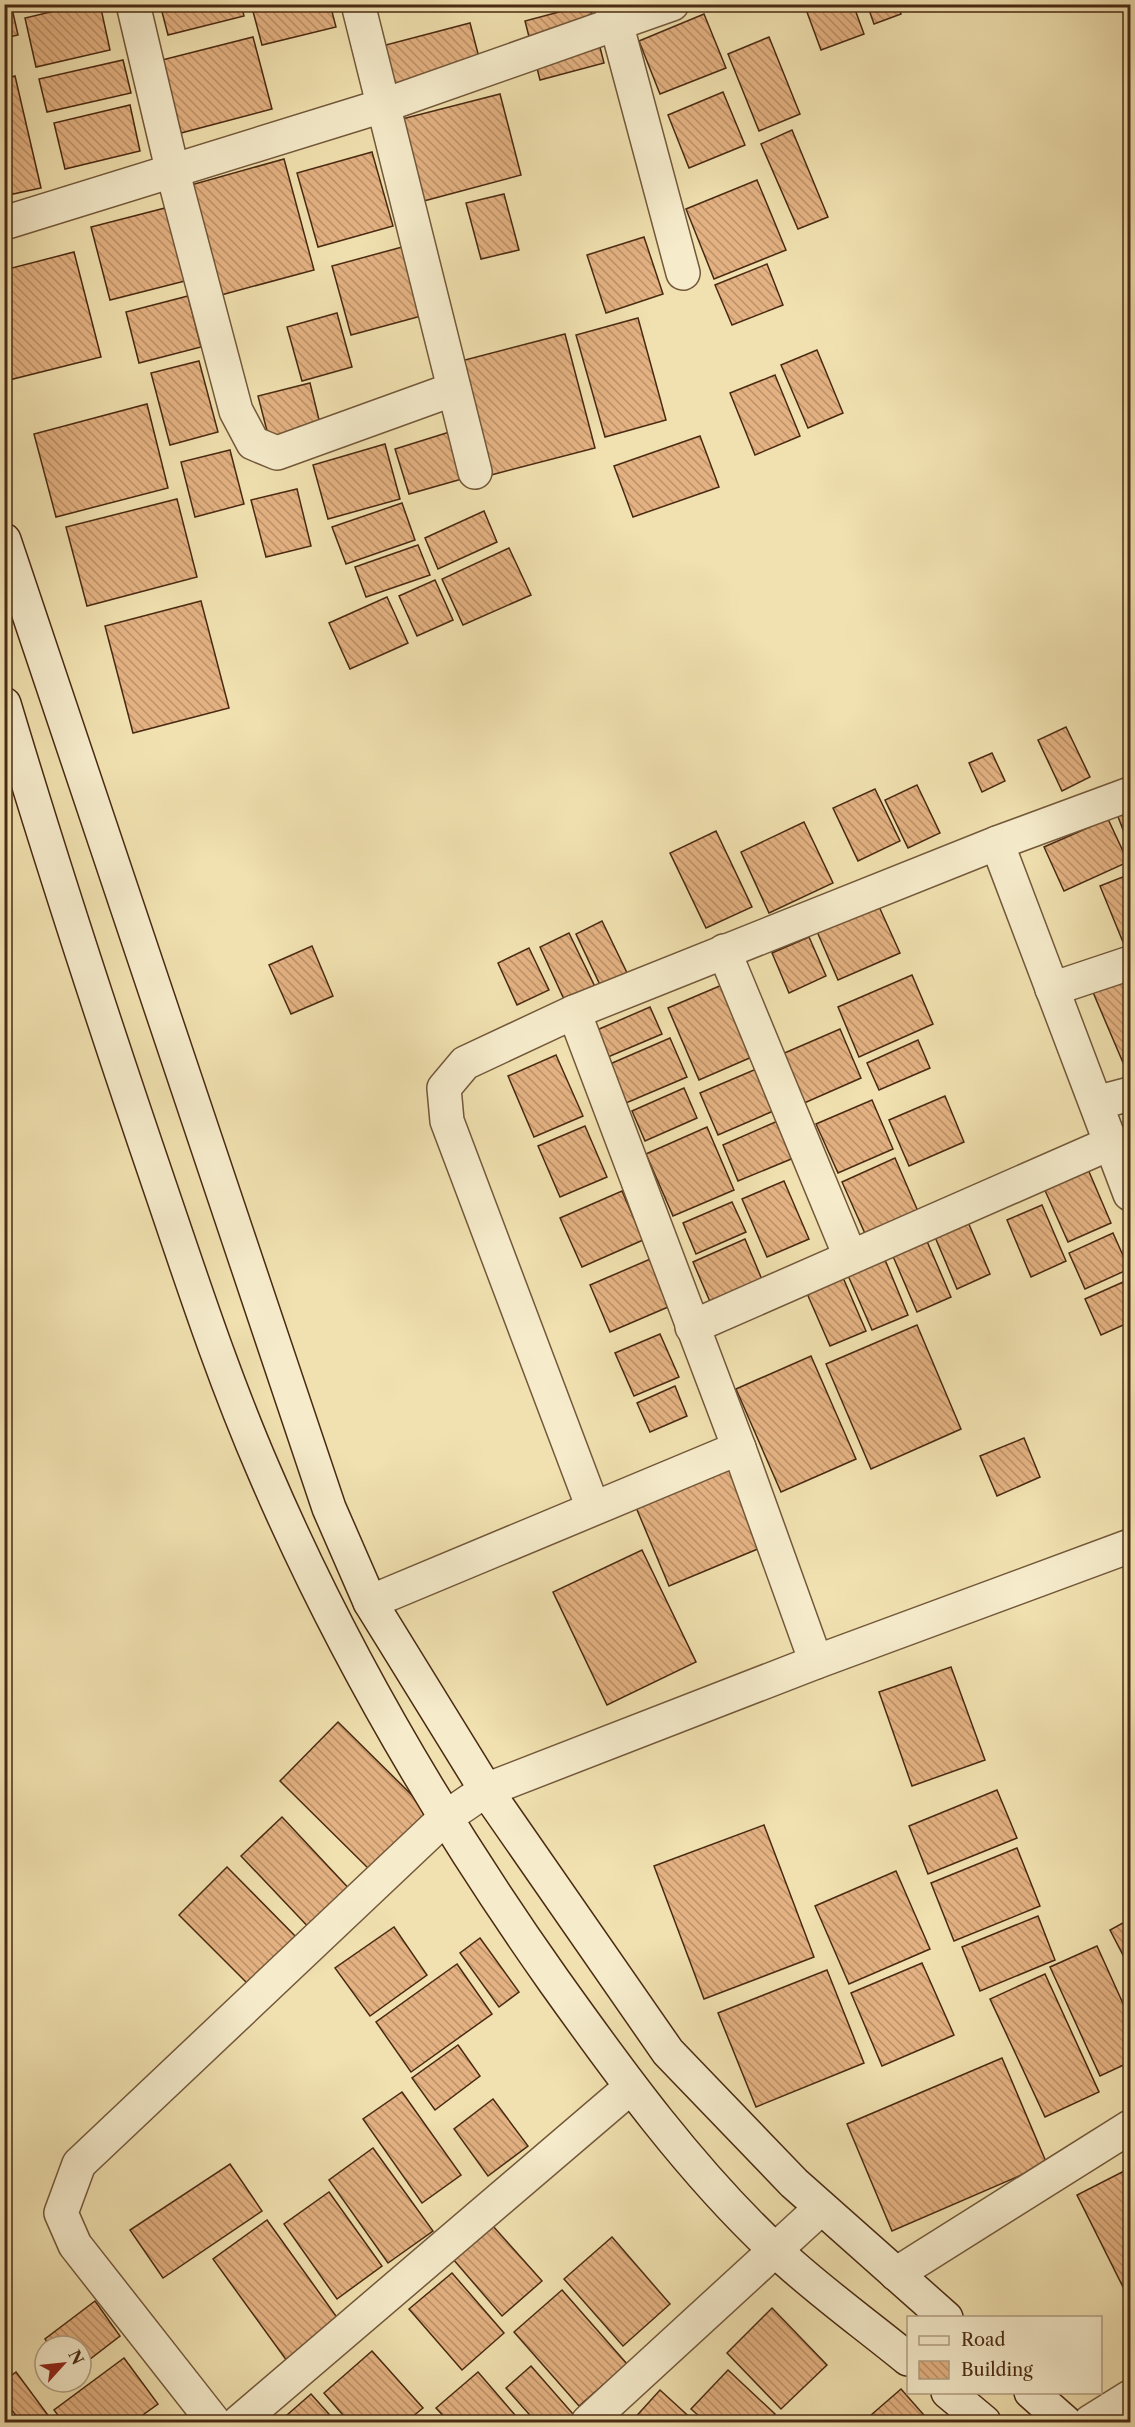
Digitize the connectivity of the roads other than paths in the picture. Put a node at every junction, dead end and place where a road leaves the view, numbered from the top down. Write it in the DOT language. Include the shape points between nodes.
graph roads {
  1 [pos="133,4"];
  2 [pos="358,4"];
  3 [pos="672,4"];
  4 [pos="613,14"];
  5 [pos="382,106"];
  6 [pos="173,173"];
  7 [pos="4,224"];
  8 [pos="683,273"];
  9 [pos="454,389"];
  10 [pos="475,472"];
  11 [pos="4,540"];
  12 [pos="4,704"];
  13 [pos="1131,794"];
  14 [pos="997,843"];
  15 [pos="724,951"];
  16 [pos="1131,963"];
  17 [pos="1052,988"];
  18 [pos="574,1012"];
  19 [pos="1131,1094"];
  20 [pos="1096,1103"];
  21 [pos="1111,1143"];
  22 [pos="1131,1194"];
  23 [pos="850,1256"];
  24 [pos="692,1327"];
  25 [pos="739,1448"];
  26 [pos="593,1508"];
  27 [pos="1131,1546"];
  28 [pos="370,1602"];
  29 [pos="816,1662"];
  30 [pos="486,1790"];
  31 [pos="446,1818"];
  32 [pos="631,2087"];
  33 [pos="1131,2127"];
  34 [pos="821,2208"];
  35 [pos="776,2251"];
  36 [pos="896,2274"];
  37 [pos="944,2316"];
  38 [pos="907,2357"];
  39 [pos="950,2394"];
  40 [pos="1033,2394"];
  41 [pos="1131,2397"];
  42 [pos="214,2422"];
  43 [pos="239,2422"];
  44 [pos="588,2422"];
  45 [pos="984,2422"];
  46 [pos="1065,2422"];
  47 [pos="1090,2422"];
  1 -- 6 [label="street"];
  2 -- 5 [label="street"];
  3 -- 4 [label="street"];
  4 -- 5 [label="street"];
  4 -- 8 [label="street"];
  5 -- 6 [label="street"];
  5 -- 9 [label="street"];
  6 -- 7 [label="street"];
  6 -- 9 [label="street" via="236,411 252,443 277,453"];
  9 -- 10 [label="street"];
  11 -- 28 [label="street" via="328,1508"];
  12 -- 31 [label="street" via="142,1136 215,1347 263,1470 326,1604 383,1712"];
  13 -- 14 [label="street"];
  14 -- 15 [label="street"];
  14 -- 17 [label="street"];
  15 -- 18 [label="street"];
  15 -- 23 [label="street"];
  16 -- 17 [label="street"];
  17 -- 20 [label="street"];
  18 -- 24 [label="street"];
  18 -- 26 [label="street" via="465,1063 444,1088 447,1121"];
  19 -- 20 [label="street"];
  20 -- 21 [label="street"];
  21 -- 22 [label="street"];
  21 -- 23 [label="street"];
  23 -- 24 [label="street"];
  24 -- 25 [label="street"];
  25 -- 26 [label="street"];
  25 -- 29 [label="street"];
  26 -- 28 [label="street"];
  27 -- 29 [label="street"];
  28 -- 30 [label="street"];
  29 -- 30 [label="street"];
  30 -- 31 [label="street"];
  30 -- 34 [label="street" via="668,2052"];
  31 -- 32 [label="street" via="496,1898"];
  31 -- 42 [label="street" via="79,2163 61,2213 75,2245"];
  32 -- 35 [label="street" via="674,2143"];
  32 -- 43 [label="street"];
  33 -- 36 [label="street"];
  34 -- 35 [label="street"];
  34 -- 36 [label="street"];
  35 -- 38 [label="street"];
  35 -- 44 [label="street"];
  36 -- 37 [label="street"];
  39 -- 45 [label="street"];
  40 -- 46 [label="street"];
  41 -- 47 [label="street"];
}
